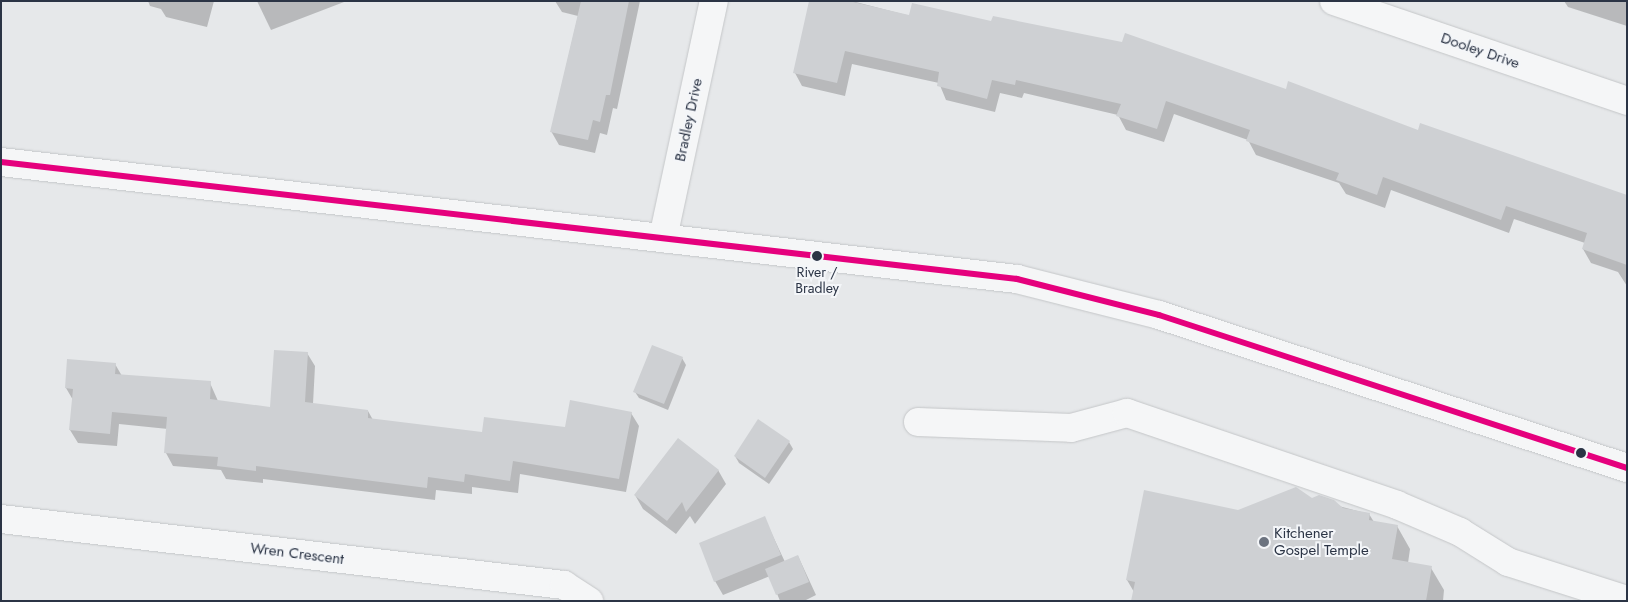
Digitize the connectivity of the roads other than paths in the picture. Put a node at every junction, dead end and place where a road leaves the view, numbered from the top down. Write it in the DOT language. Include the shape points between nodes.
graph roads {
  1 [pos="714,1"];
  2 [pos="1334,1"];
  3 [pos="1627,101"];
  4 [pos="2,168"];
  5 [pos="663,238"];
  6 [pos="918,422"];
  7 [pos="1627,468"];
  8 [pos="1,520"];
  9 [pos="1627,600"];
  10 [pos="589,601"];
  1 -- 5 [label="street, Bradley Drive"];
  2 -- 3 [label="street, Dooley Drive"];
  4 -- 5 [label="street"];
  5 -- 7 [label="street" via="1017,279 1159,315"];
  6 -- 9 [label="street" via="1071,428 1127,413 1398,505 1460,532 1508,562"];
  8 -- 10 [label="street, Wren Crescent" via="564,585"];
}
